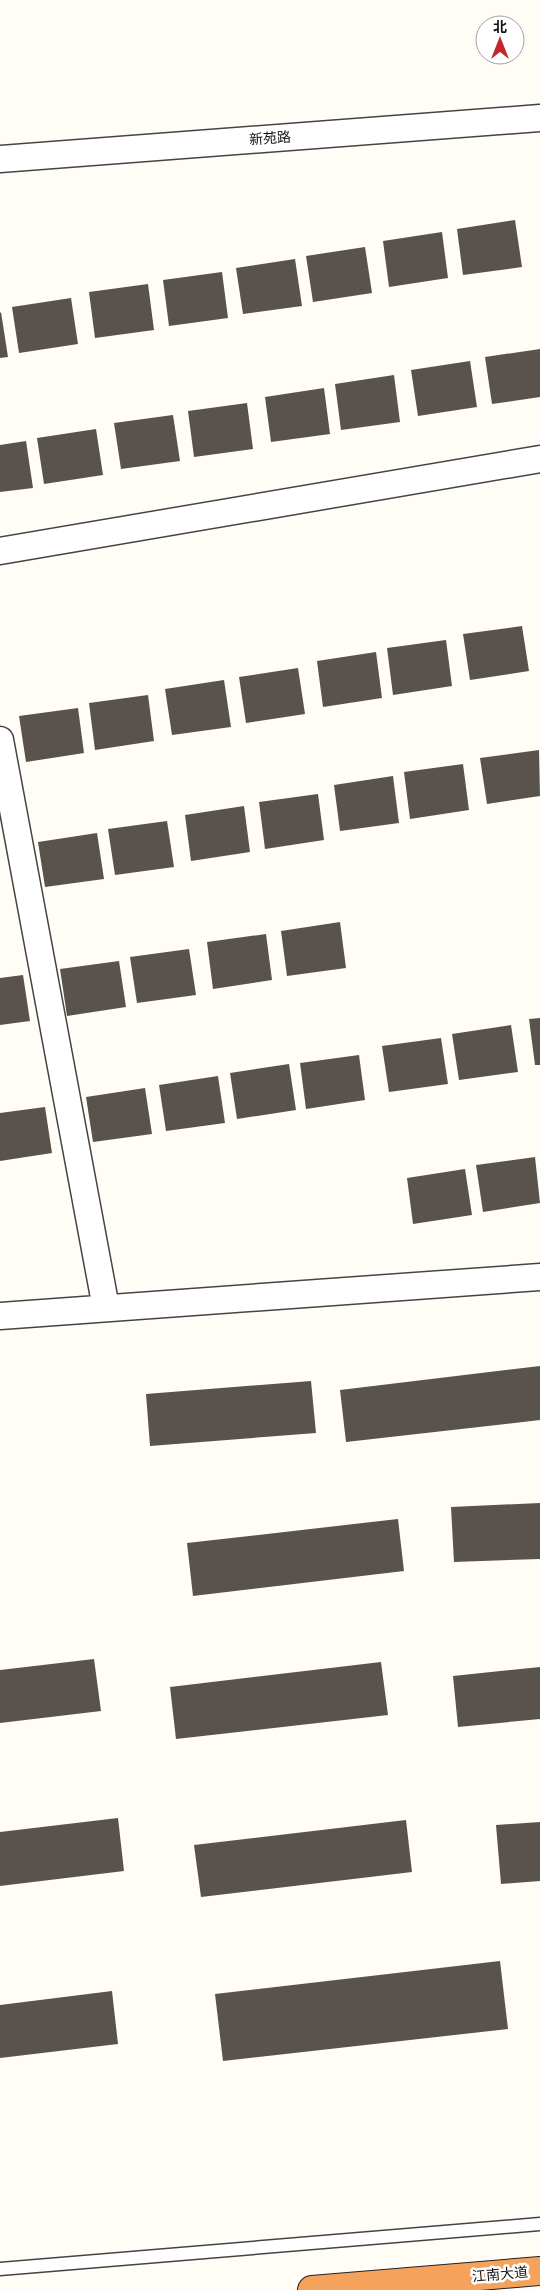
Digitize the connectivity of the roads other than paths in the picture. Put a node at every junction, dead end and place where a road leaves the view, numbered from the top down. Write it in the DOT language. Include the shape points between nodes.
graph roads {
  1 [pos="540,118"];
  2 [pos="0,159"];
  3 [pos="540,459"];
  4 [pos="0,550"];
  5 [pos="0,740"];
  6 [pos="540,1276"];
  7 [pos="106,1308"];
  8 [pos="0,1316"];
  9 [pos="540,2224"];
  10 [pos="0,2269"];
  11 [pos="540,2271"];
  12 [pos="312,2290"];
  1 -- 2 [label="street, 新苑路"];
  3 -- 4 [label="street"];
  5 -- 7 [label="street"];
  6 -- 7 [label="street"];
  7 -- 8 [label="street"];
  9 -- 10 [label="lane"];
  11 -- 12 [label="highway, 江南大道"];
}
